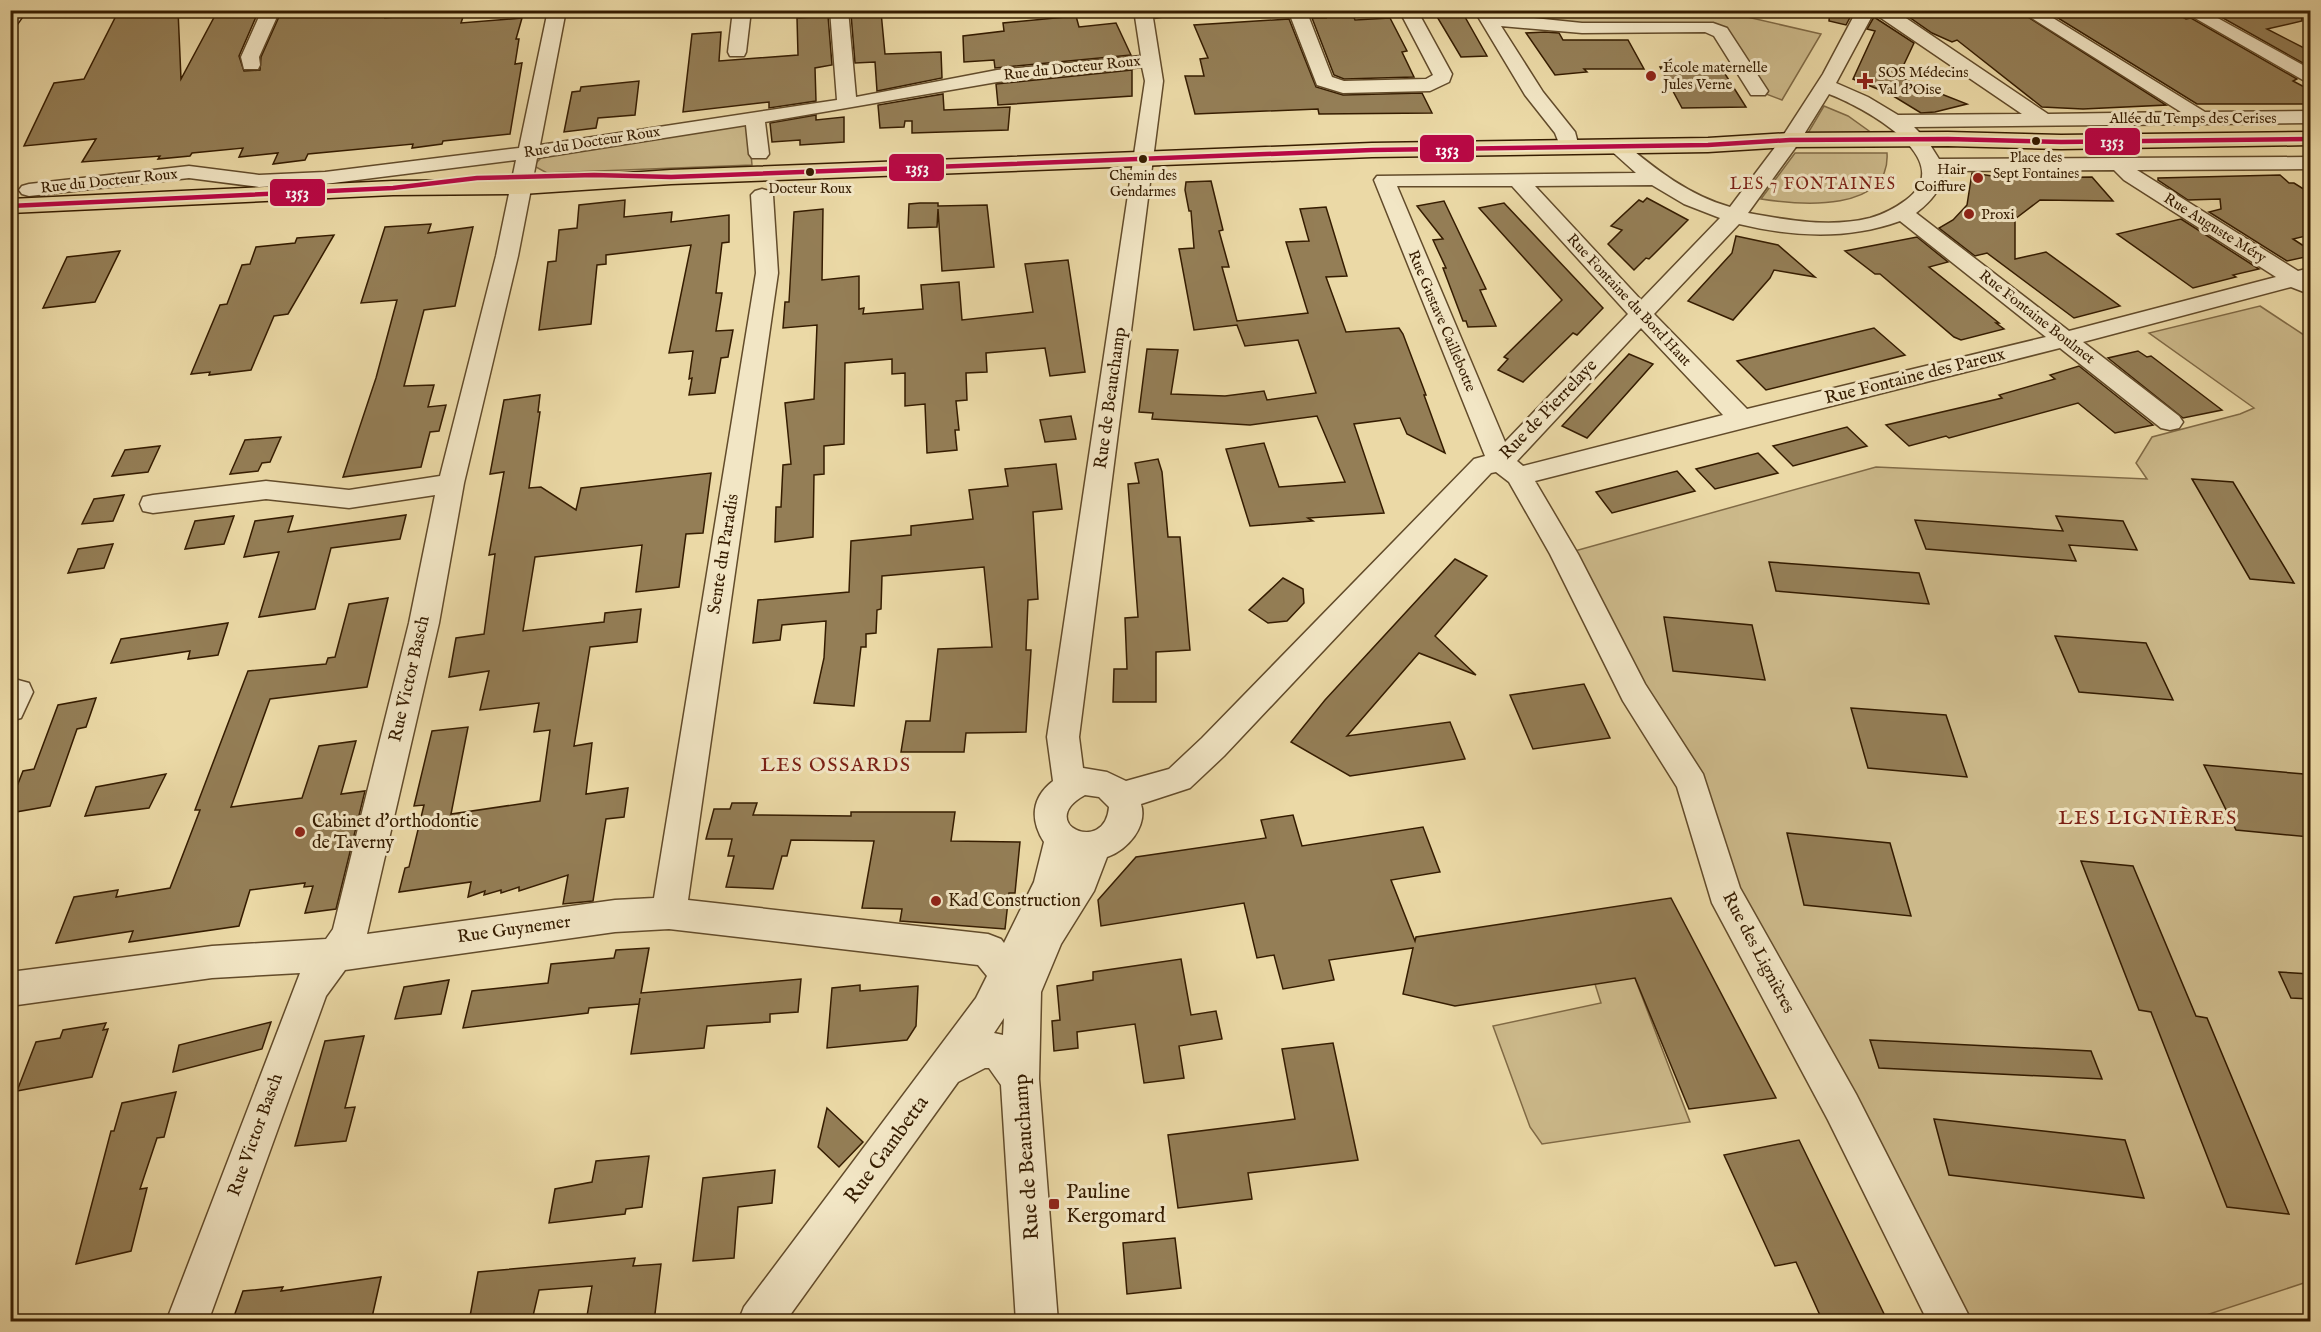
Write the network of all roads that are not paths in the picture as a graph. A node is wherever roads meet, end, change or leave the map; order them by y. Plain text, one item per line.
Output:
1 (271, 10) edge
2 (557, 10) edge
3 (742, 10) edge
4 (839, 10) edge
5 (1171, 10) edge
6 (1298, 10) edge
7 (1408, 10) edge
8 (1866, 10) edge
9 (1878, 10) edge
10 (2027, 10) edge
11 (2189, 10) edge
12 (17, 11) edge
13 (10, 12) edge
14 (1143, 12) edge
15 (1484, 15) edge
16 (10, 20) edge
17 (736, 52) dead end
18 (1152, 60) junction
19 (251, 65) dead end
20 (2310, 76) edge
21 (1825, 86) junction
22 (1758, 91) dead end
23 (848, 104) junction
24 (755, 117) junction
25 (2310, 117) edge
26 (2200, 118) junction
27 (2043, 119) junction
28 (1895, 121) junction
29 (2310, 139) edge
30 (1787, 144) junction
31 (1569, 147) junction
32 (1617, 147) junction
33 (1923, 150) junction
34 (527, 153) junction
35 (759, 154) dead end
36 (2310, 163) edge
37 (2286, 164) junction
38 (2121, 165) junction
39 (1143, 168) junction
40 (1655, 178) junction
41 (1517, 179) junction
42 (2310, 179) edge
43 (523, 182) junction
44 (29, 190) dead end
45 (762, 195) dead end
46 (10, 206) edge
47 (1902, 212) junction
48 (1735, 215) junction
49 (2305, 281) edge
50 (1641, 313) junction
51 (2066, 340) junction
52 (1742, 419) junction
53 (2170, 422) dead end
54 (1510, 469) junction
55 (451, 483) junction
56 (153, 504) dead end
57 (1070, 785) junction
58 (1122, 796) junction
59 (1061, 839) junction
60 (1094, 846) junction
61 (669, 913) junction
62 (335, 955) junction
63 (1016, 983) junction
64 (10, 989) edge
65 (946, 1070) junction
66 (1020, 1079) junction
67 (186, 1322) edge
68 (759, 1322) edge
69 (1037, 1322) edge
70 (1951, 1322) edge

1 - 19 street
2 - 34 street, Rue Victor Basch
3 - 17 street
4 - 23 street
5 - 14 street
6 - 7 street
8 - 21 street, Rue de Pierrelaye
9 - 27 street
10 - 26 street
11 - 20 street
12 - 13 street
12 - 16 main road
14 - 18 street, Rue de Beauchamp
15 - 22 street
15 - 31 street
18 - 23 street, Rue du Docteur Roux
18 - 39 street, Rue de Beauchamp
21 - 28 street
21 - 30 street, Rue de Pierrelaye
23 - 24 street, Rue du Docteur Roux
24 - 34 street, Rue du Docteur Roux
24 - 35 street
25 - 26 street, Allée du Temps des Cerises
26 - 27 street, Allée du Temps des Cerises
27 - 28 street, Allée du Temps des Cerises
28 - 33 street
29 - 33 main road
30 - 32 main road
30 - 33 main road
30 - 48 street, Rue de Pierrelaye
31 - 32 main road
31 - 39 main road
32 - 40 street
33 - 38 street
33 - 47 street
34 - 43 street, Rue Victor Basch
34 - 44 street, Rue du Docteur Roux
36 - 37 street
37 - 38 street
37 - 42 street
38 - 49 street, Rue Auguste Méry
39 - 43 main road
39 - 57 street, Rue de Beauchamp
40 - 41 street
40 - 48 street
41 - 50 street, Rue Fontaine du Bord Haut
41 - 54 street, Rue Gustave Caillebotte
43 - 46 main road
43 - 55 street, Rue Victor Basch
45 - 61 street, Sente du Paradis
47 - 48 street
47 - 51 street, Rue Fontaine Boulmet
48 - 50 street, Rue de Pierrelaye
49 - 51 street, Rue Fontaine des Pareux
50 - 52 street, Rue Fontaine du Bord Haut
50 - 54 street, Rue de Pierrelaye
51 - 52 street, Rue Fontaine des Pareux
51 - 53 street, Rue Fontaine Boulmet
52 - 54 street, Rue Fontaine des Pareux
54 - 58 street, Rue de Pierrelaye
54 - 70 street, Rue des Lignières
55 - 56 street
55 - 62 street, Rue Victor Basch
57 - 58 street
57 - 59 street
58 - 60 street
59 - 60 street
59 - 63 street, Rue de Beauchamp
60 - 63 street, Rue de Beauchamp
61 - 62 street, Rue Guynemer
61 - 63 street, Rue Guynemer
62 - 64 street, Rue Guynemer
62 - 67 street, Rue Victor Basch
63 - 65 street, Rue Gambetta
63 - 66 street, Rue de Beauchamp
65 - 66 street
65 - 68 street, Rue Gambetta
66 - 69 street, Rue de Beauchamp

